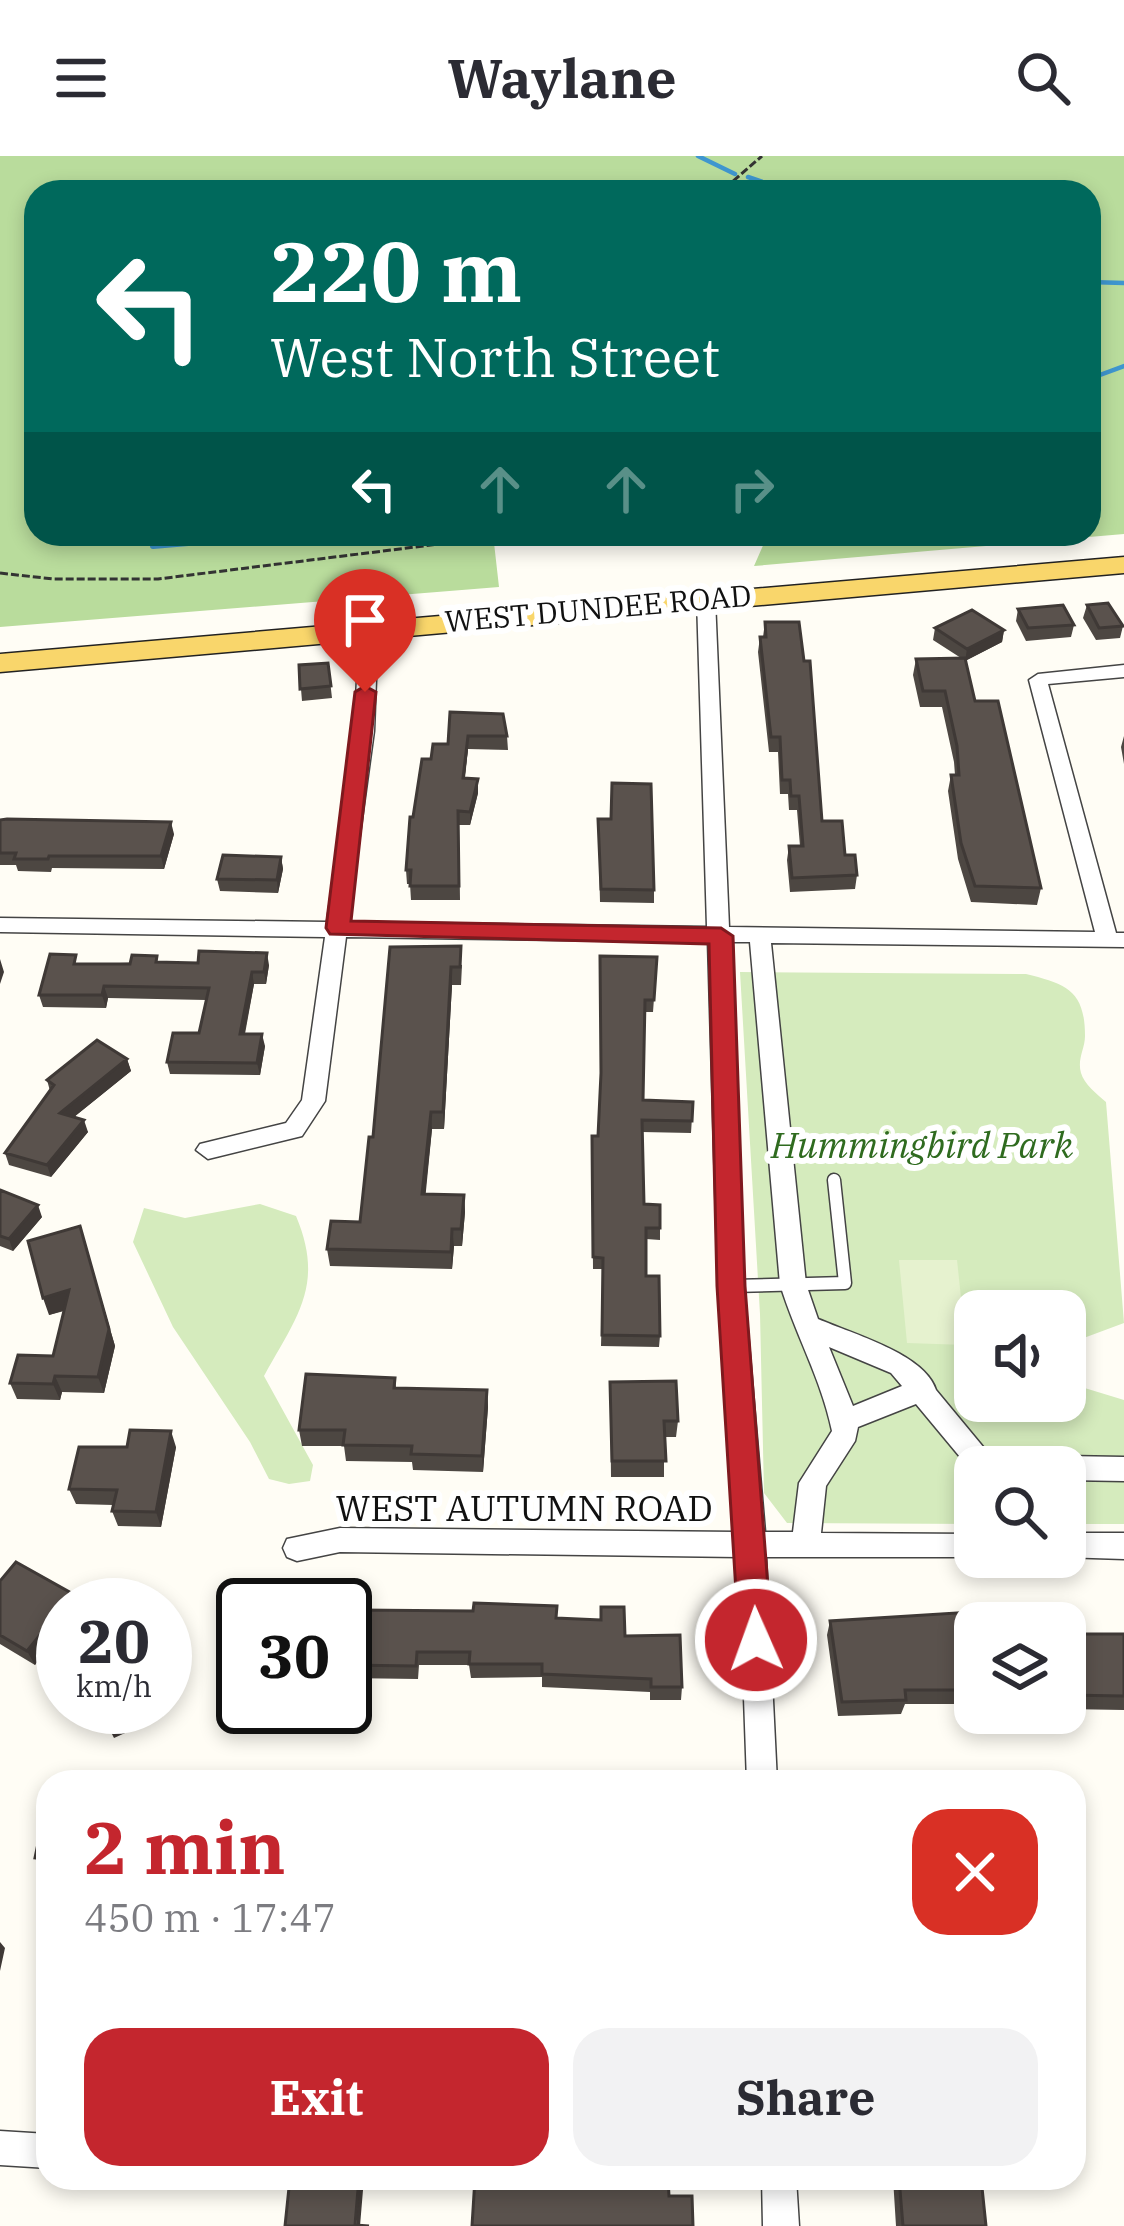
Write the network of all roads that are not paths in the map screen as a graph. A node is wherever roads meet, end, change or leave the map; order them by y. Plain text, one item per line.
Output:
1 (1124, 565) edge
2 (706, 599) junction
3 (369, 629) junction
4 (0, 663) edge
5 (1124, 671) edge
6 (0, 925) edge
7 (338, 928) junction
8 (721, 936) junction
9 (760, 936) junction
10 (1116, 939) edge
11 (208, 1150) dead end
12 (834, 1180) dead end
13 (793, 1284) junction
14 (731, 1286) junction
15 (804, 1325) junction
16 (924, 1389) junction
17 (844, 1421) junction
18 (967, 1446) edge
19 (1086, 1468) edge
20 (1124, 1469) edge
21 (752, 1545) junction
22 (805, 1546) junction
23 (1086, 1546) edge
24 (1124, 1546) edge
25 (954, 1547) edge
26 (297, 1548) dead end
27 (761, 1770) edge
28 (0, 2148) edge
29 (36, 2150) edge
30 (780, 2190) edge
31 (782, 2226) edge

1 - 2 main road, WEST DUNDEE ROAD
2 - 3 main road, WEST DUNDEE ROAD
2 - 8 street
3 - 4 main road, WEST DUNDEE ROAD
3 - 7 street
5 - 10 street
6 - 7 street
7 - 8 street
7 - 11 street
8 - 9 street
8 - 14 street
9 - 10 street
9 - 13 street
12 - 13 lane
13 - 14 lane
13 - 15 street
14 - 21 street
15 - 16 street
15 - 17 street
16 - 17 street
16 - 18 street
17 - 22 street
19 - 20 street
21 - 22 street, WEST AUTUMN ROAD
21 - 26 street, WEST AUTUMN ROAD
21 - 27 street
22 - 25 street, WEST AUTUMN ROAD
23 - 24 street
28 - 29 street
30 - 31 street

